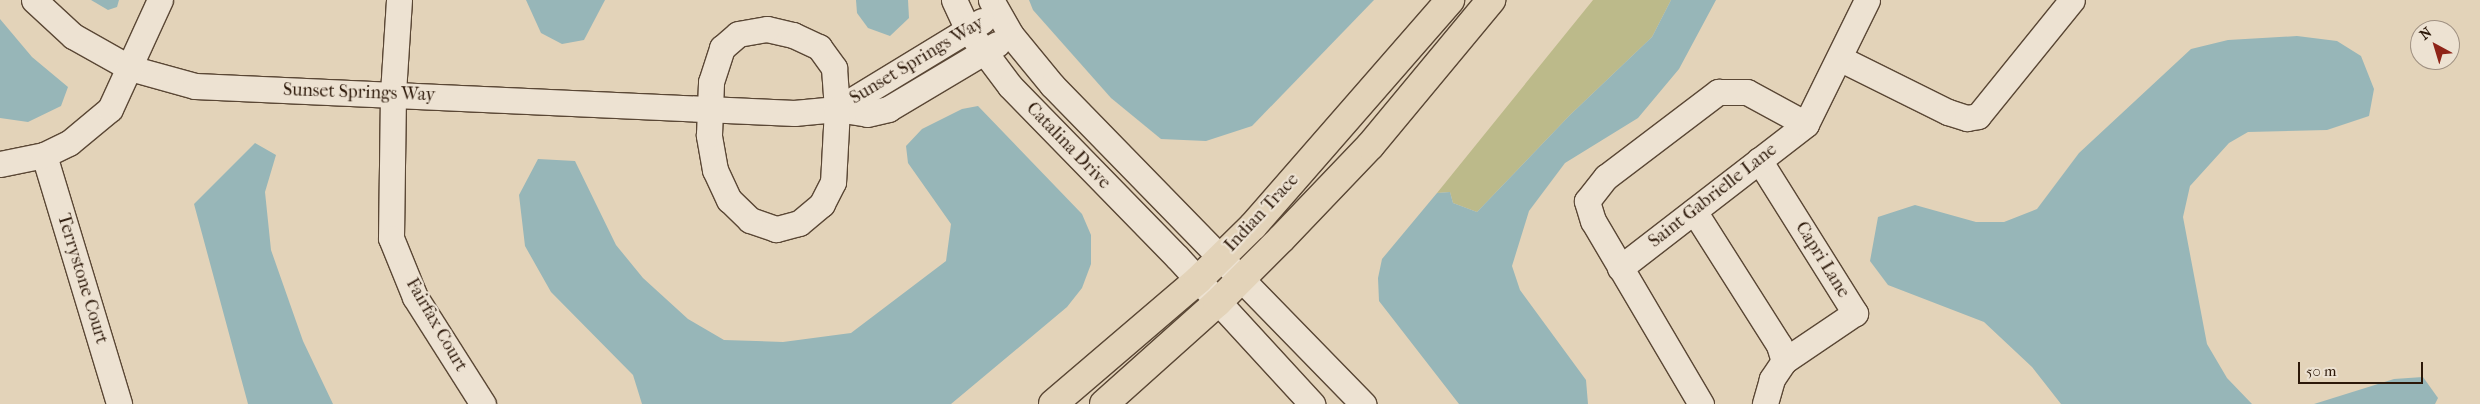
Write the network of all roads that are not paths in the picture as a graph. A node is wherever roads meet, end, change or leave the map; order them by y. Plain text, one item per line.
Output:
1 (34, 0) edge
2 (160, 0) edge
3 (399, 0) edge
4 (954, 0) edge
5 (1450, 0) edge
6 (1491, 0) edge
7 (1867, 0) edge
8 (2072, 0) edge
9 (994, 6) edge
10 (968, 30) junction
11 (1011, 35) junction
12 (984, 53) junction
13 (1839, 58) junction
14 (130, 68) junction
15 (393, 94) junction
16 (709, 109) junction
17 (837, 109) junction
18 (1806, 124) junction
19 (44, 154) junction
20 (1759, 160) junction
21 (0, 164) edge
22 (1694, 211) junction
23 (1222, 256) junction
24 (1620, 268) junction
25 (1243, 278) junction
26 (1198, 280) junction
27 (1217, 303) junction
28 (1784, 361) junction
29 (119, 404) edge
30 (483, 404) edge
31 (1053, 404) edge
32 (1104, 404) edge
33 (1312, 404) edge
34 (1363, 404) edge
35 (1701, 404) edge
36 (1765, 404) edge

1 - 14 street, Sunset Springs Way
2 - 14 street
3 - 15 street, Fairfax Court
4 - 10 street, Catalina Drive
5 - 23 main road, Indian Trace
6 - 25 main road, Indian Trace
7 - 13 street, Saint Gabrielle Lane
8 - 13 street
9 - 10 street, Sunset Springs Way
9 - 11 street, Catalina Drive
10 - 12 street, Catalina Drive
10 - 17 street, Sunset Springs Way
11 - 12 street, Sunset Springs Way
11 - 23 street, Catalina Drive
12 - 17 street, Sunset Springs Way
12 - 26 street, Catalina Drive
13 - 18 street, Saint Gabrielle Lane
14 - 15 street, Sunset Springs Way
14 - 19 street
15 - 16 street, Sunset Springs Way
15 - 30 street, Fairfax Court
16 - 17 street, Sunset Springs Way
16 - 17 street, Sunset Springs Way
16 - 17 street, Sunset Springs Way
18 - 20 street, Saint Gabrielle Lane
18 - 24 street
19 - 21 street
19 - 29 street, Terrystone Court
20 - 22 street, Saint Gabrielle Lane
20 - 28 street, Capri Lane
22 - 24 street, Saint Gabrielle Lane
22 - 28 street
23 - 25 street, Catalina Drive
23 - 26 main road, Indian Trace
24 - 35 street
25 - 27 main road, Indian Trace
25 - 34 street, Catalina Drive
26 - 27 street, Catalina Drive
26 - 31 main road, Indian Trace
27 - 32 main road, Indian Trace
27 - 33 street, Catalina Drive
28 - 36 street, Capri Lane

